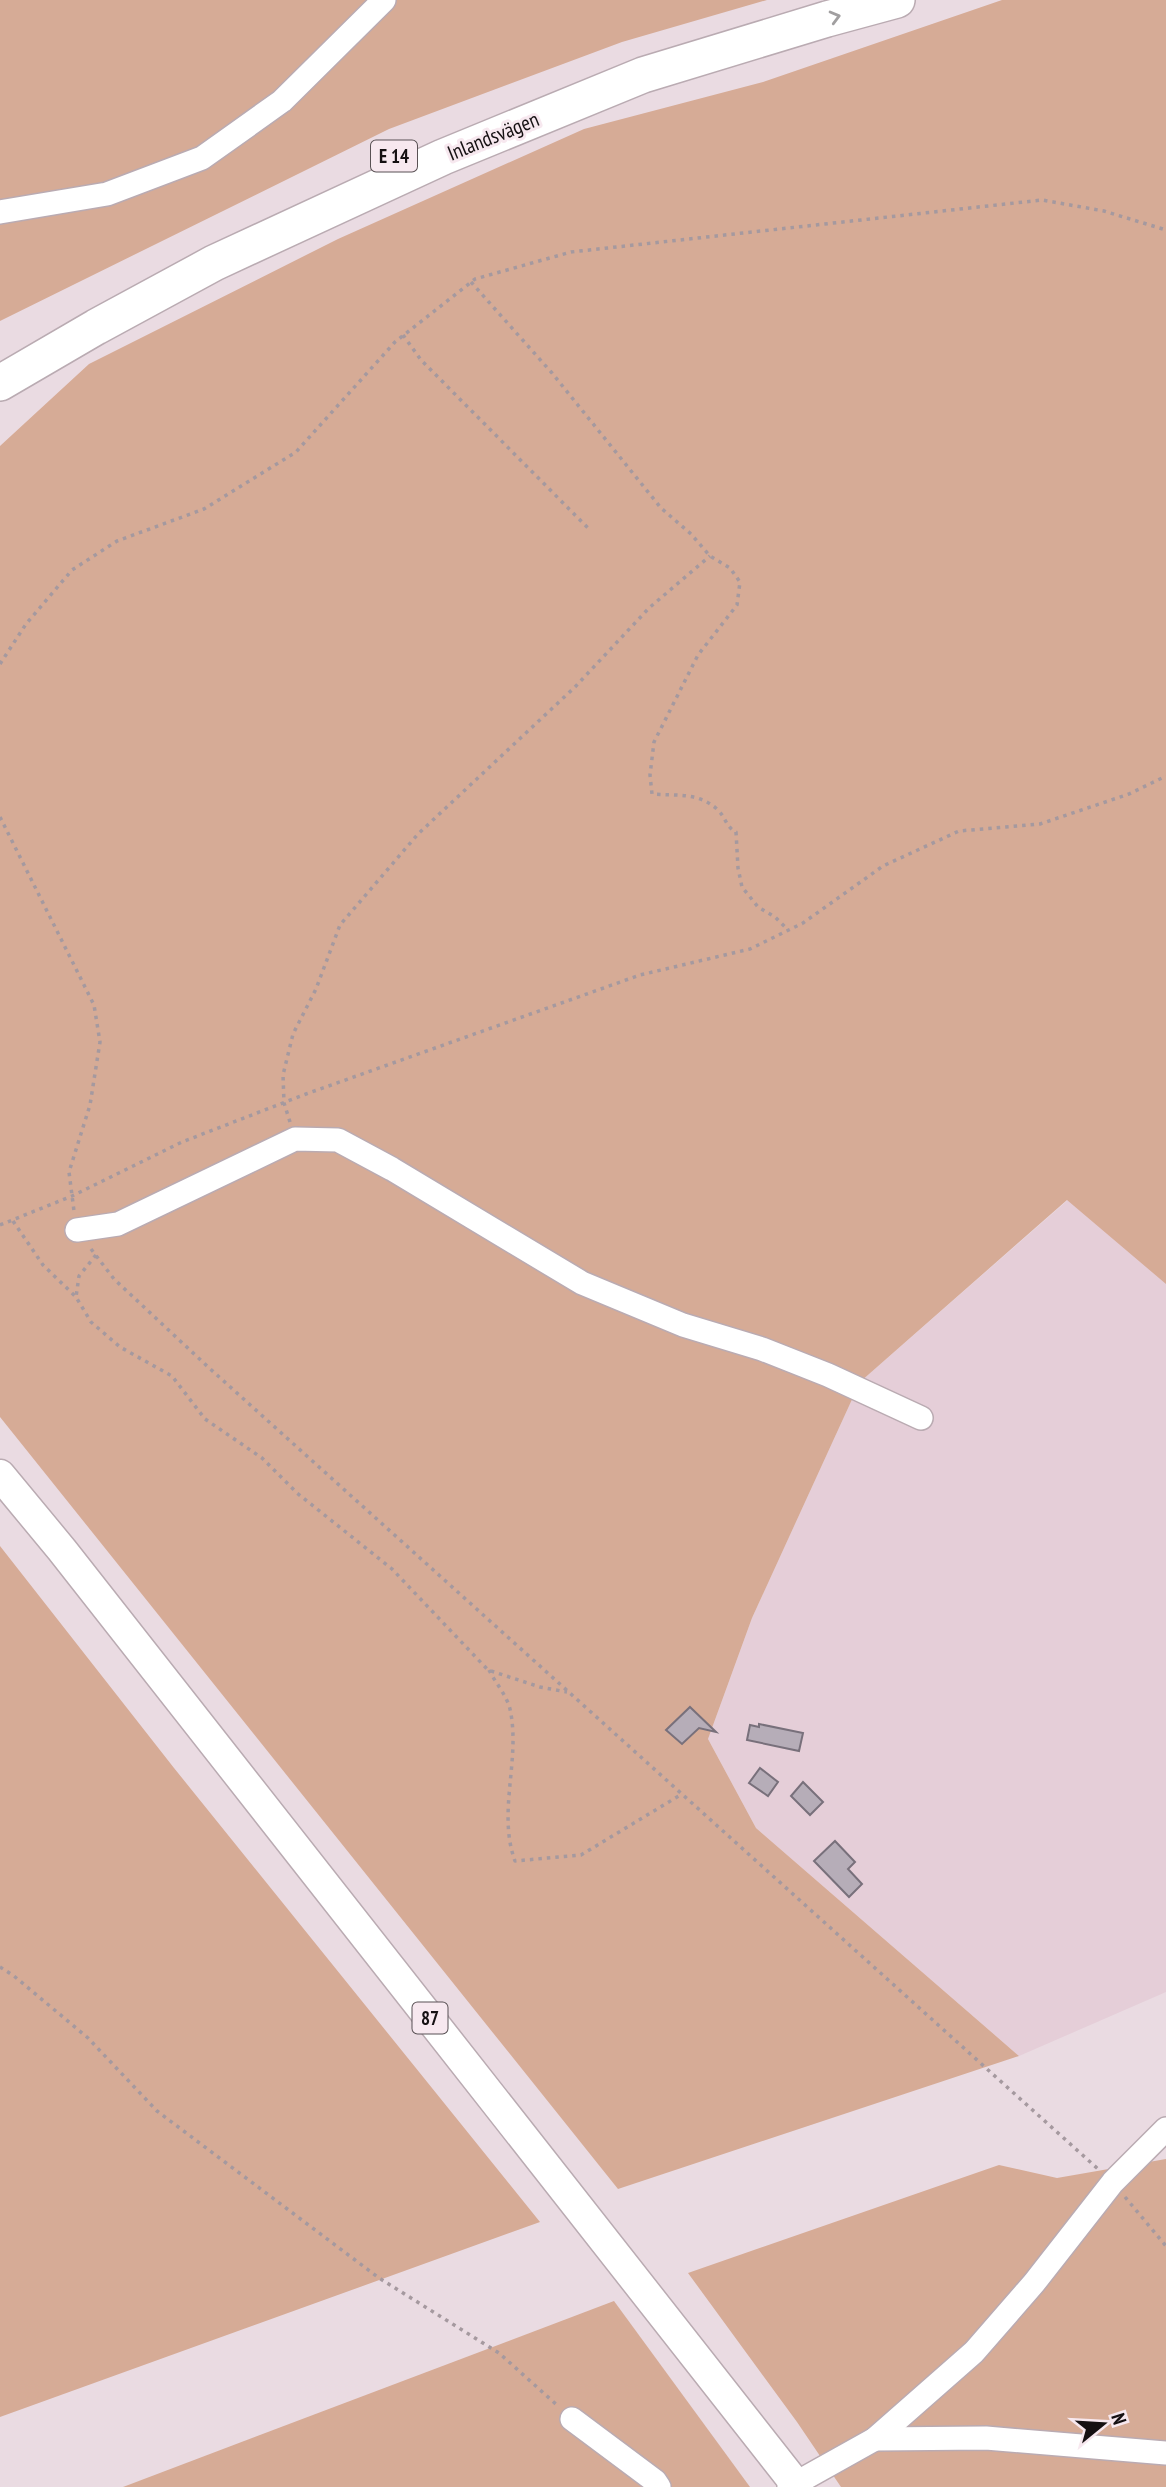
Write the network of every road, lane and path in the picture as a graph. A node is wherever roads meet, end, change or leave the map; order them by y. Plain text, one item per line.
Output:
1 (384, 0) edge
2 (810, 0) edge
3 (897, 0) edge
4 (0, 212) edge
5 (1166, 230) edge
6 (471, 282) junction
7 (128, 291) junction
8 (96, 327) junction
9 (403, 335) junction
10 (0, 355) edge
11 (0, 365) edge
12 (0, 383) edge
13 (0, 398) edge
14 (591, 531) dead end
15 (710, 556) junction
16 (0, 664) edge
17 (1166, 776) edge
18 (0, 817) edge
19 (788, 930) junction
20 (284, 1103) junction
21 (72, 1196) junction
22 (12, 1220) junction
23 (0, 1225) edge
24 (77, 1230) junction
25 (96, 1255) junction
26 (76, 1297) junction
27 (921, 1418) dead end
28 (0, 1475) edge
29 (488, 1670) junction
30 (569, 1693) junction
31 (682, 1794) junction
32 (0, 1967) edge
33 (1166, 2129) edge
34 (1112, 2182) junction
35 (1166, 2246) edge
36 (572, 2419) joint
37 (875, 2439) junction
38 (1166, 2454) edge
39 (794, 2486) edge
40 (659, 2487) edge

1 - 4 street
2 - 7 highway, Inlandsvägen / E 14
8 -> 3 highway, Inlandsvägen / E 14
5 - 6 path
6 - 9 path
6 - 15 path
7 - 10 highway
7 - 11 highway, Inlandsvägen / E 14
8 - 12 highway, Inlandsvägen / E 14
8 - 13 highway
9 - 14 path
9 - 16 path
15 - 19 path
15 - 20 path
17 - 19 path
18 - 21 path
19 - 20 path
20 - 21 path
21 - 22 path
21 - 24 path
22 - 23 path
22 - 26 path
24 - 25 path
24 - 27 street
25 - 26 path
25 - 30 path
26 - 29 path
28 - 39 main road, 87
29 - 30 path
29 - 31 path
30 - 31 path
31 - 34 path
32 - 36 path
33 - 34 street
34 - 35 path
34 - 37 street
36 - 40 street
37 - 38 street
37 - 39 street

